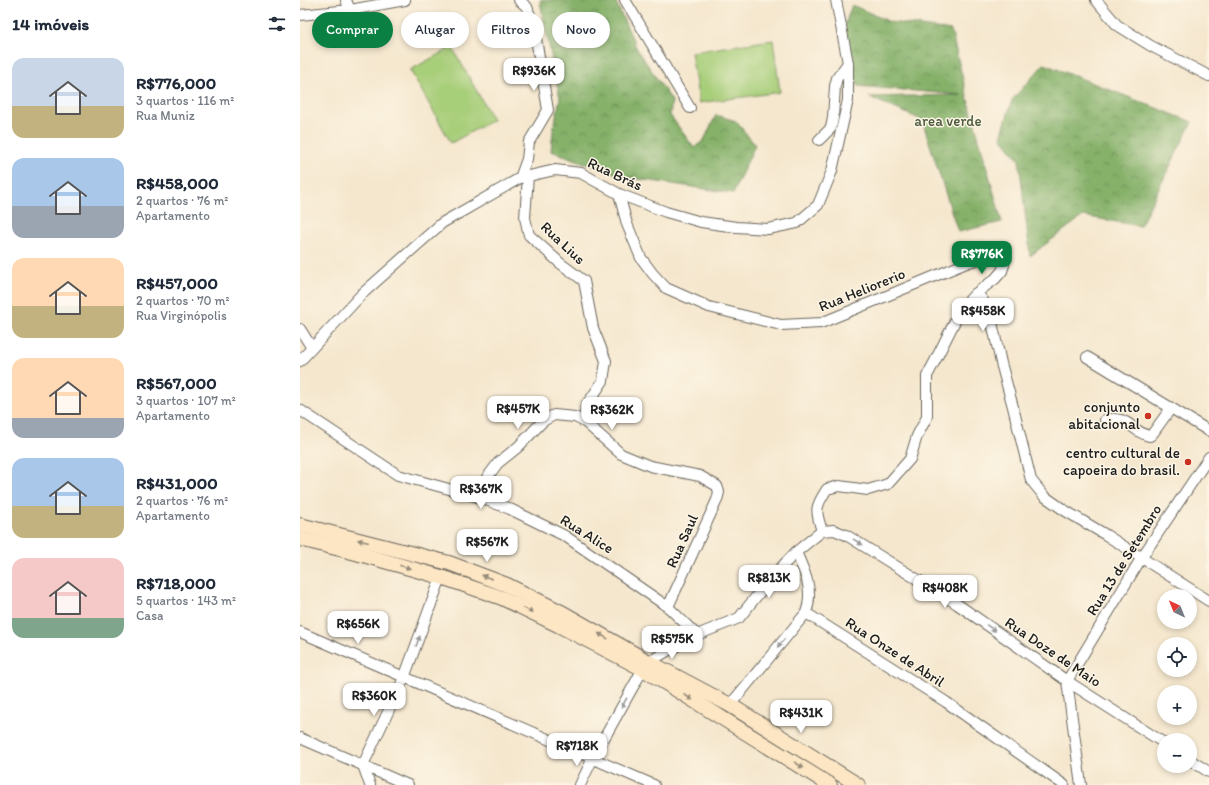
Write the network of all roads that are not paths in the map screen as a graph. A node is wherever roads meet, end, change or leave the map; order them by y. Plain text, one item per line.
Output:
1 (405, 0) edge
2 (519, 0) edge
3 (626, 0) edge
4 (836, 0) edge
5 (1096, 0) edge
6 (348, 5) edge
7 (300, 16) edge
8 (848, 63) junction
9 (1209, 76) edge
10 (690, 108) dead end
11 (819, 140) dead end
12 (524, 177) junction
13 (619, 194) junction
14 (975, 294) junction
15 (300, 329) edge
16 (312, 348) junction
17 (1087, 357) dead end
18 (300, 361) edge
19 (1171, 408) junction
20 (300, 410) edge
21 (1105, 420) dead end
22 (585, 422) junction
23 (1209, 431) edge
24 (1209, 457) edge
25 (478, 497) junction
26 (300, 525) edge
27 (822, 531) junction
28 (300, 539) edge
29 (796, 552) junction
30 (1142, 557) junction
31 (441, 577) junction
32 (1209, 601) edge
33 (668, 607) junction
34 (806, 613) junction
35 (300, 632) edge
36 (697, 635) junction
37 (646, 666) junction
38 (404, 678) junction
39 (1067, 681) junction
40 (730, 705) junction
41 (300, 738) edge
42 (1157, 739) edge
43 (594, 758) junction
44 (1197, 764) edge
45 (363, 765) junction
46 (1208, 769) edge
47 (370, 785) edge
48 (408, 785) edge
49 (580, 785) edge
50 (654, 785) edge
51 (830, 785) edge
52 (858, 785) edge
53 (1064, 785) edge
54 (1082, 785) edge

1 - 6 street
2 - 12 street, Rua Lius
3 - 10 street
4 - 8 street, Rua Brás
5 - 9 street
6 - 7 street
8 - 11 street
8 - 13 street, Rua Brás
12 - 13 street, Rua Brás
12 - 16 street, Rua Brás
12 - 22 street, Rua Lius
13 - 14 street, Rua Heliorerio
14 - 27 street
14 - 30 street
15 - 16 street
16 - 18 street, Rua Brás
17 - 19 street
19 - 21 street
19 - 23 street
20 - 25 street, Rua Alice
22 - 25 street
22 - 33 street, Rua Saul
24 - 30 street, Rua 13 de Setembro
25 - 33 street, Rua Alice
37 -> 26 main road
27 - 29 street
27 -> 39 street, Rua Doze de Maio
28 -> 31 main road
29 - 34 street
29 - 36 street
30 - 32 street
30 - 39 street, Rua 13 de Setembro
31 -> 37 main road
38 -> 31 street
33 - 36 street, Rua Alice
34 -> 40 street
34 - 53 street, Rua Onze de Abril
35 - 38 street
36 - 37 street
37 - 40 main road
37 -> 43 street
37 -> 51 main road
38 - 43 street
38 - 45 street
39 - 42 street, Rua Doze de Maio
39 - 54 street
40 - 52 main road
41 - 45 street
43 - 49 street
43 - 50 street
44 - 46 street
45 - 47 street
45 - 48 street

